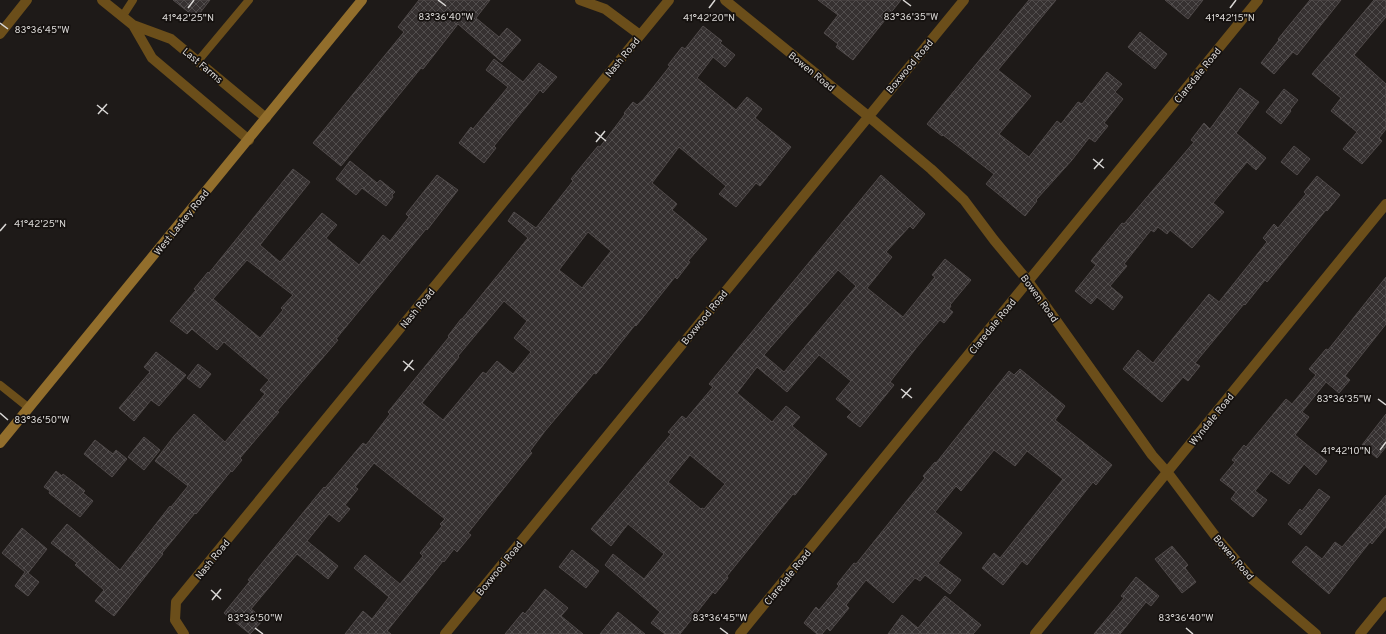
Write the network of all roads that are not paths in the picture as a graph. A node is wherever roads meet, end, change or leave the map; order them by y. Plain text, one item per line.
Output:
1 (27, 0) edge
2 (102, 0) edge
3 (133, 0) edge
4 (249, 0) edge
5 (362, 0) edge
6 (580, 0) edge
7 (668, 0) edge
8 (725, 0) edge
9 (964, 0) edge
10 (1258, 0) edge
11 (122, 17) junction
12 (133, 25) junction
13 (0, 34) edge
14 (640, 35) junction
15 (198, 61) junction
16 (868, 116) junction
17 (266, 118) junction
18 (249, 140) junction
19 (1386, 204) edge
20 (1028, 281) junction
21 (0, 385) edge
22 (28, 408) junction
23 (0, 443) edge
24 (1168, 473) junction
25 (1386, 602) edge
26 (184, 634) edge
27 (445, 634) edge
28 (740, 634) edge
29 (1035, 634) edge
30 (1316, 634) edge
31 (1360, 634) edge

1 - 13 street
2 - 11 street, Last Farms
3 - 11 lane
4 - 15 lane
5 - 17 main road, West Laskey Road
6 - 14 street
7 - 14 street, Nash Road
8 - 16 street, Bowen Road
9 - 16 street, Boxwood Road
10 - 20 street, Claredale Road
11 - 12 street, Last Farms
12 - 15 street, Last Farms
12 - 18 street, Last Farms
14 - 26 street, Nash Road
15 - 17 street, Last Farms
16 - 20 street, Bowen Road
16 - 27 street, Boxwood Road
17 - 18 main road, West Laskey Road
18 - 22 main road, West Laskey Road
19 - 24 street, Wyndale Road
20 - 24 street, Bowen Road
20 - 28 street, Claredale Road
21 - 22 lane
22 - 23 main road, West Laskey Road
24 - 29 street, Wyndale Road
24 - 30 street, Bowen Road
25 - 31 street

